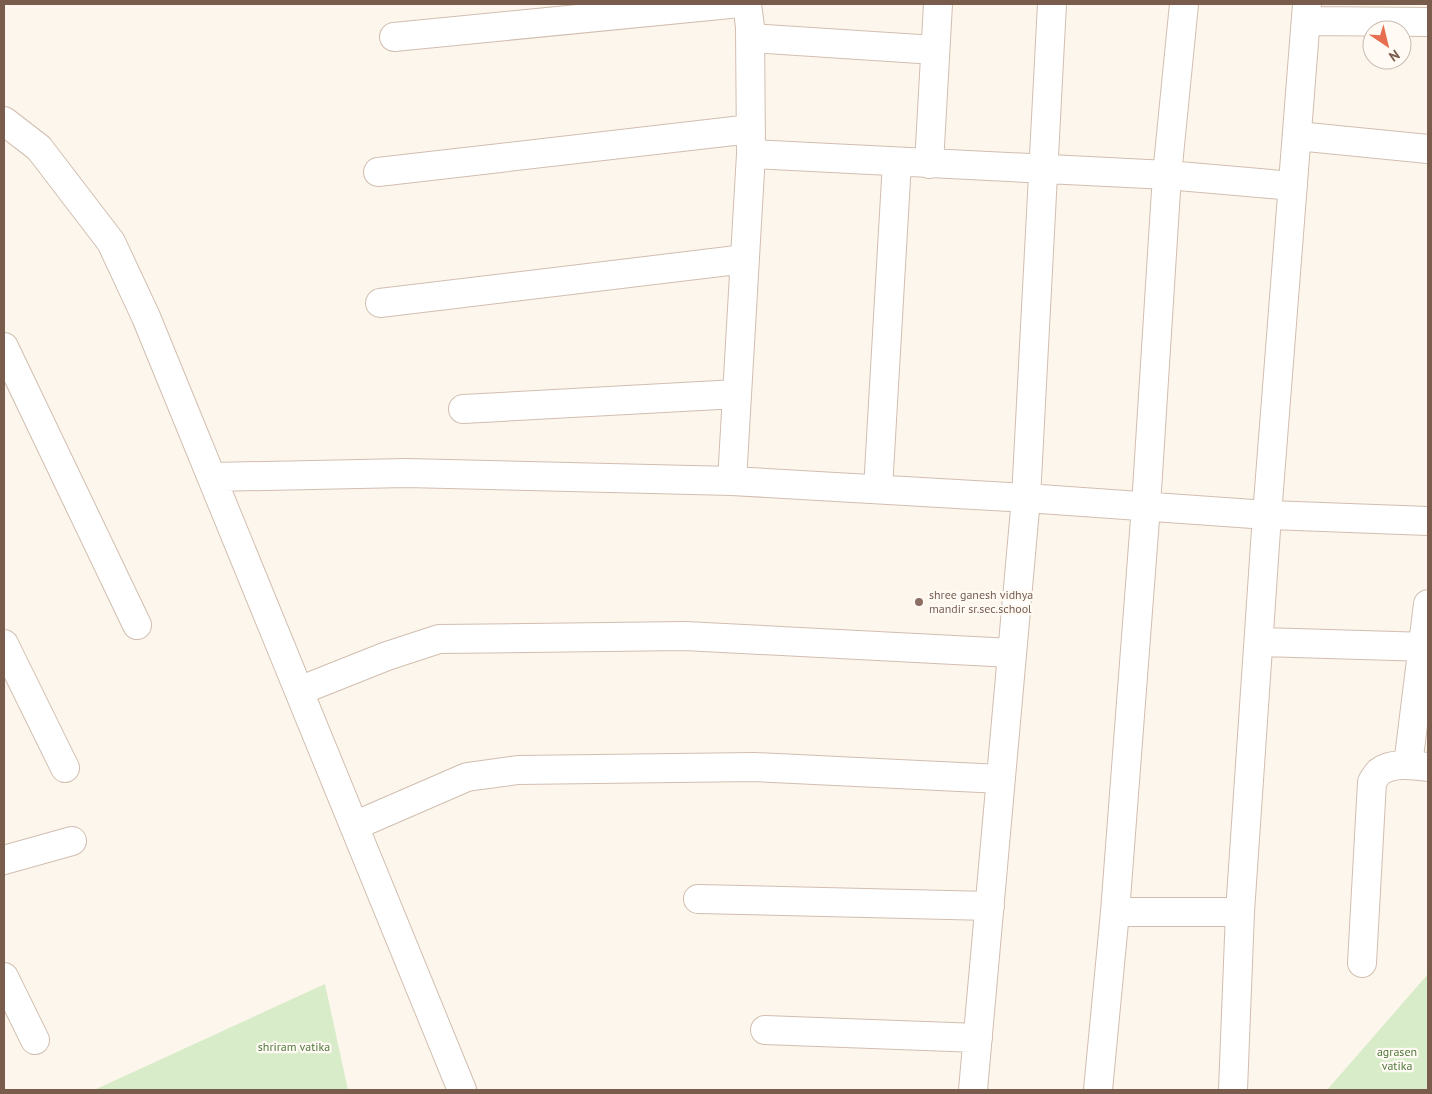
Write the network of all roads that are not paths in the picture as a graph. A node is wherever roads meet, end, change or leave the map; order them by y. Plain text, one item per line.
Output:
1 (730, 4) edge
2 (747, 4) edge
3 (938, 4) edge
4 (1052, 4) edge
5 (1184, 4) edge
6 (1306, 12) edge
7 (1428, 22) edge
8 (394, 36) dead end
9 (750, 38) junction
10 (935, 50) junction
11 (4, 121) edge
12 (1297, 136) junction
13 (751, 141) junction
14 (1428, 149) edge
15 (897, 162) junction
16 (929, 164) junction
17 (1043, 170) junction
18 (378, 172) dead end
19 (1167, 176) junction
20 (1293, 186) junction
21 (745, 259) junction
22 (380, 303) dead end
23 (4, 347) edge
24 (737, 394) junction
25 (463, 408) dead end
26 (212, 477) junction
27 (732, 481) junction
28 (878, 489) junction
29 (1026, 498) junction
30 (1146, 506) junction
31 (1267, 515) junction
32 (1428, 521) edge
33 (1428, 604) edge
34 (137, 624) dead end
35 (1259, 642) junction
36 (4, 644) edge
37 (1426, 647) edge
38 (1012, 653) junction
39 (299, 691) junction
40 (1418, 766) edge
41 (65, 768) dead end
42 (1001, 778) junction
43 (354, 826) junction
44 (72, 841) dead end
45 (4, 860) edge
46 (698, 899) dead end
47 (990, 906) junction
48 (1115, 912) junction
49 (1240, 912) junction
50 (1362, 963) dead end
51 (4, 977) edge
52 (765, 1030) dead end
53 (978, 1038) junction
54 (35, 1040) dead end
55 (462, 1090) edge
56 (973, 1090) edge
57 (1098, 1090) edge
58 (1233, 1090) edge

1 - 8 street
2 - 9 street
3 - 10 street
4 - 17 street
5 - 19 street
6 - 7 street
6 - 12 street
9 - 10 street
9 - 13 street
10 - 16 street
11 - 26 street
12 - 14 street
12 - 20 street
13 - 15 street
13 - 18 street
13 - 21 street
15 - 16 street
15 - 28 street
16 - 17 street
17 - 19 street
17 - 29 street
19 - 20 street
19 - 30 street
20 - 31 street
21 - 22 street
21 - 24 street
23 - 34 street
24 - 25 street
24 - 27 street
26 - 27 street
26 - 39 street
27 - 28 street
28 - 29 street
29 - 30 street
29 - 38 street
30 - 31 street
30 - 48 street
31 - 32 street
31 - 35 street
33 - 37 street
35 - 37 street
35 - 49 street
36 - 41 street
37 - 40 street
38 - 39 street
38 - 42 street
39 - 43 street
40 - 50 street
42 - 43 street
42 - 47 street
43 - 55 street
44 - 45 street
46 - 47 street
47 - 53 street
48 - 49 street
48 - 57 street
49 - 58 street
51 - 54 street
52 - 53 street
53 - 56 street

